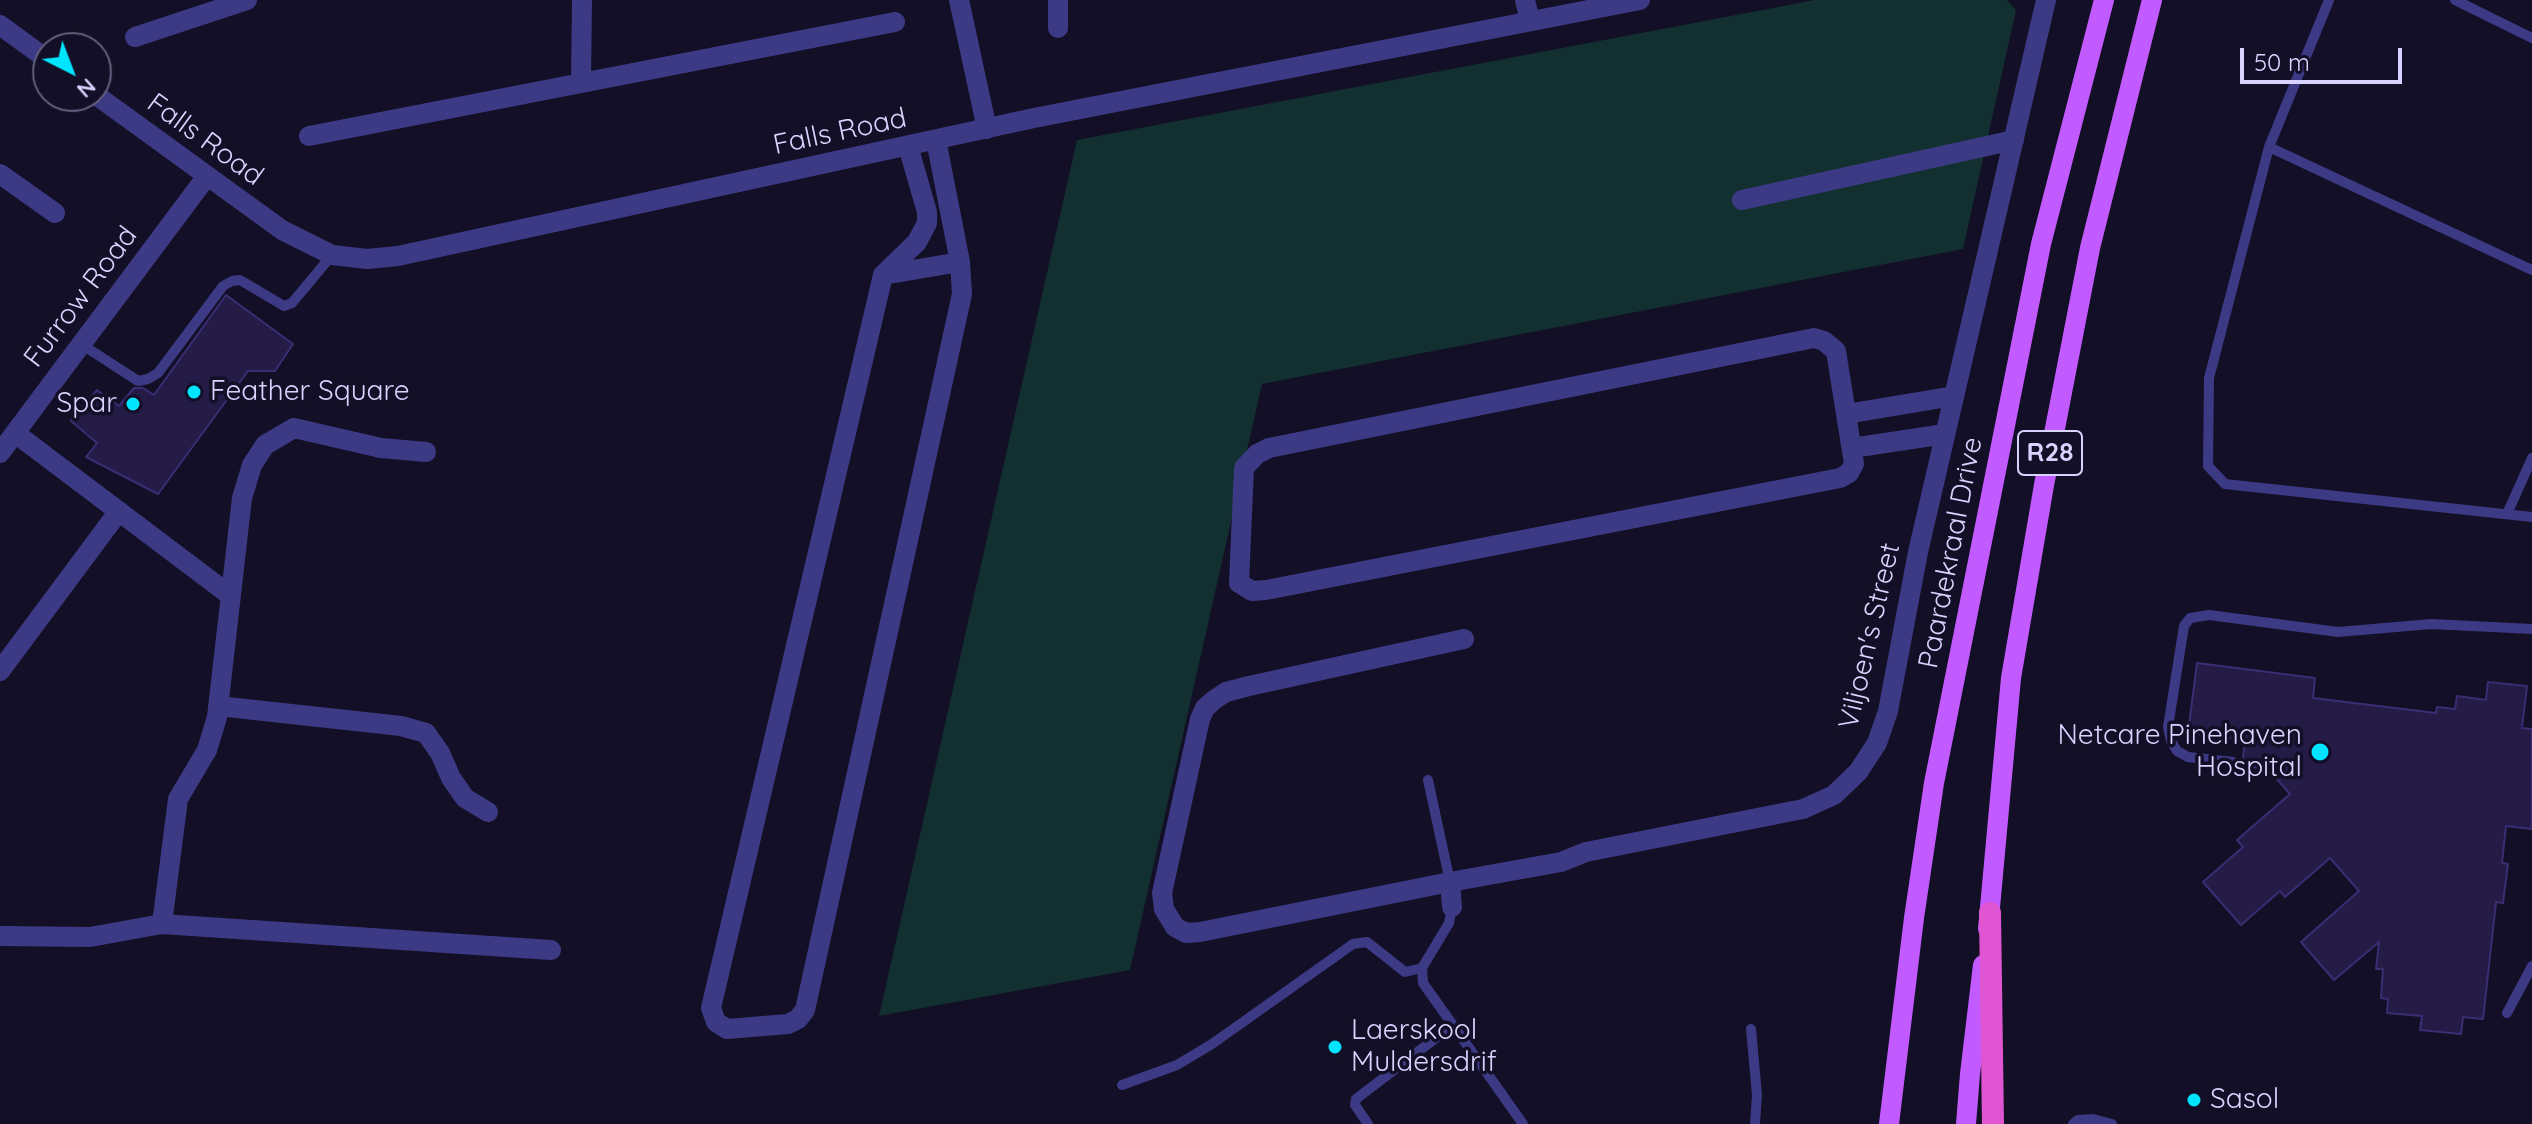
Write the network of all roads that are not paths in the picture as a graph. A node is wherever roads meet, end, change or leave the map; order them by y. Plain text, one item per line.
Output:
1 (247, 0) edge
2 (582, 0) edge
3 (959, 0) edge
4 (1058, 0) edge
5 (1525, 0) edge
6 (1640, 0) edge
7 (2046, 0) edge
8 (2104, 0) edge
9 (2152, 0) edge
10 (2329, 0) edge
11 (2455, 0) edge
12 (1558, 8) edge
13 (1530, 21) junction
14 (895, 22) dead end
15 (0, 25) edge
16 (1058, 28) dead end
17 (135, 37) dead end
18 (2532, 38) edge
19 (32, 48) edge
20 (581, 82) junction
21 (112, 107) edge
22 (987, 129) junction
23 (309, 136) dead end
24 (936, 140) junction
25 (2014, 140) junction
26 (908, 146) junction
27 (2269, 147) junction
28 (0, 174) edge
29 (207, 176) junction
30 (945, 188) junction
31 (920, 191) junction
32 (1742, 200) dead end
33 (55, 213) dead end
34 (332, 255) junction
35 (960, 262) junction
36 (2532, 270) edge
37 (883, 275) junction
38 (81, 344) junction
39 (1954, 396) junction
40 (1846, 414) junction
41 (15, 433) junction
42 (1945, 434) junction
43 (1852, 448) junction
44 (426, 452) dead end
45 (0, 453) edge
46 (2532, 458) edge
47 (119, 511) junction
48 (2507, 514) junction
49 (2532, 517) edge
50 (231, 596) junction
51 (2532, 629) edge
52 (1464, 639) dead end
53 (0, 671) edge
54 (218, 706) junction
55 (2233, 762) dead end
56 (1428, 780) dead end
57 (488, 812) dead end
58 (1450, 882) junction
59 (1452, 907) joint
60 (1990, 913) junction
61 (162, 924) junction
62 (0, 936) edge
63 (551, 950) dead end
64 (2532, 966) edge
65 (1422, 968) junction
66 (2507, 1013) dead end
67 (1453, 1025) junction
68 (1751, 1029) dead end
69 (1122, 1085) dead end
70 (1368, 1124) edge
71 (1523, 1124) edge
72 (1755, 1124) edge
73 (1889, 1124) edge
74 (1966, 1124) edge
75 (1993, 1124) edge
76 (2073, 1124) edge
77 (2112, 1124) edge

1 - 17 street
2 - 20 street
3 - 22 street
4 - 16 street
5 - 13 street
6 - 12 street, Falls Road
7 - 25 street, Viljoen's Street
8 - 73 main road, Paardekraal Drive / R28
9 - 60 main road, R28
10 - 27 lane
11 - 18 lane
12 - 13 street, Falls Road
13 - 22 street, Falls Road
14 - 20 street
15 - 19 street
20 - 23 street
21 - 29 street, Falls Road
22 - 24 street, Falls Road
24 - 26 street, Falls Road
24 - 30 street
25 - 32 street
25 - 39 street, Viljoen's Street
26 - 31 street
26 - 34 street, Falls Road
27 - 36 lane
27 - 48 lane
28 - 33 street
29 - 34 street, Falls Road
29 - 38 street, Furrow Road
30 - 31 street
30 - 35 street
31 - 37 street
34 - 38 lane
35 - 37 street
35 - 37 street
38 - 41 street, Furrow Road
39 - 40 street
39 - 42 street, Viljoen's Street
40 - 43 street
40 - 43 street
41 - 45 street, Furrow Road
41 - 47 street
42 - 43 street
42 - 58 street, Viljoen's Street
44 - 50 street
46 - 48 lane
47 - 50 street
47 - 53 street
48 - 49 lane
50 - 54 street
51 - 55 lane
52 - 58 street, Viljoen's Street
54 - 57 street
54 - 61 street
56 - 58 lane
58 - 59 street
59 - 65 lane
60 - 74 main road, R28
60 - 75 highway
61 - 62 street
61 - 63 street
64 - 66 lane
65 - 67 lane
65 - 69 lane
67 - 70 lane
67 - 71 lane
68 - 72 lane
76 - 77 lane

